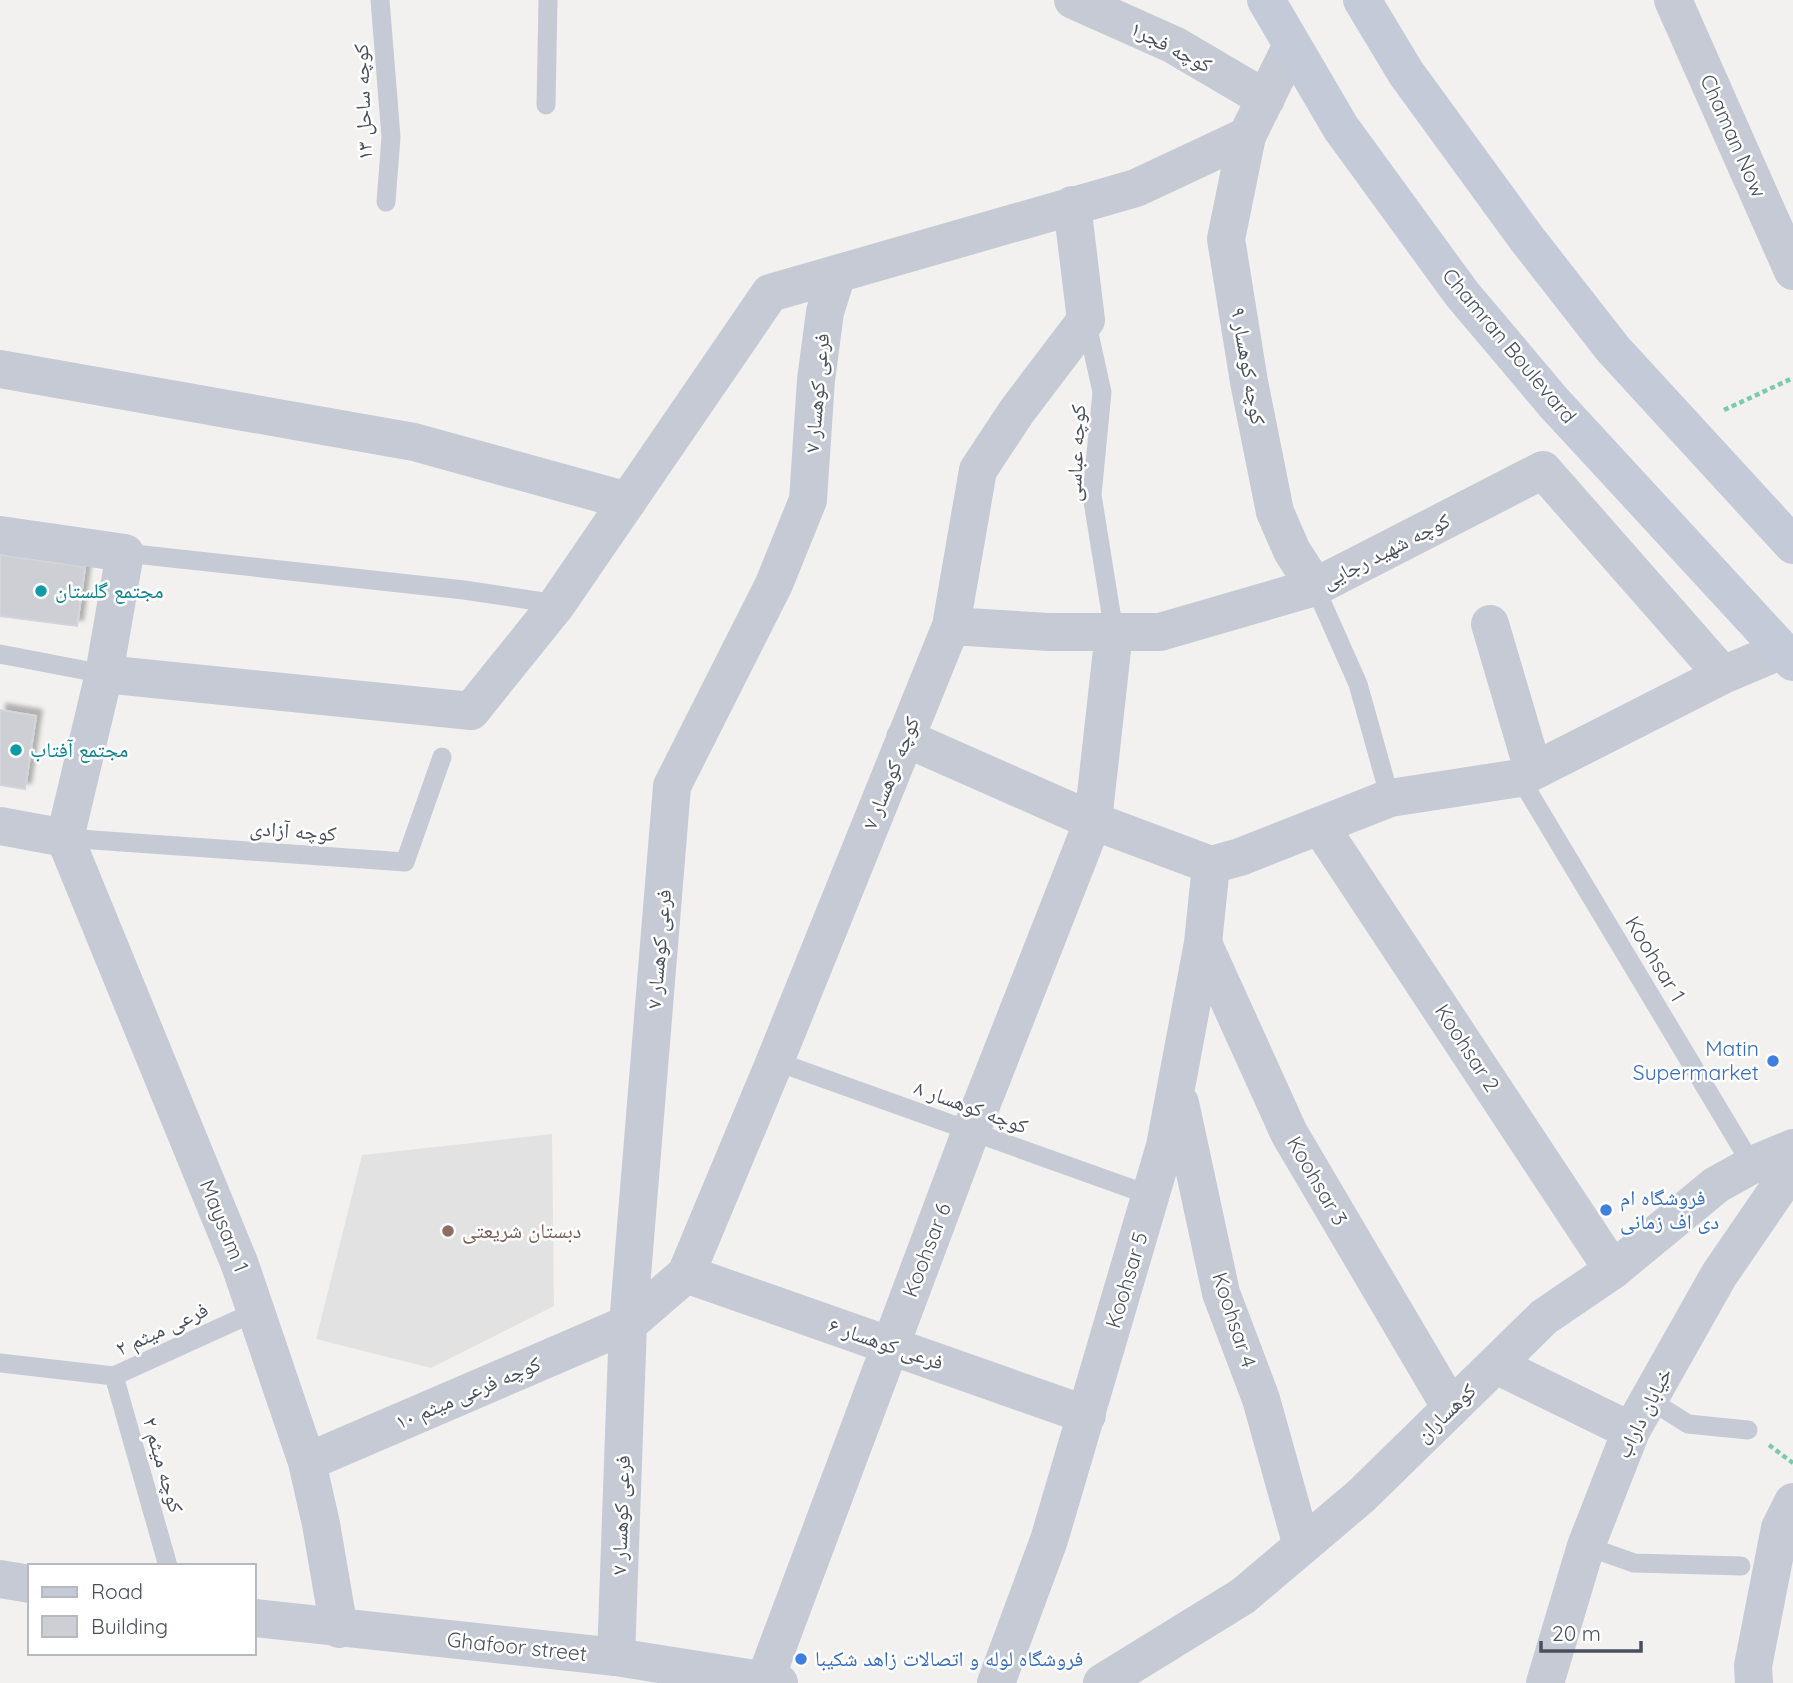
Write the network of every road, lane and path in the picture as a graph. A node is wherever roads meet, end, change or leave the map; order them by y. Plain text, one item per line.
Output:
1 (380, 0) edge
2 (548, 0) edge
3 (1073, 0) edge
4 (1266, 0) edge
5 (1362, 0) edge
6 (1673, 0) edge
7 (1292, 45) junction
8 (1266, 99) junction
9 (547, 105) dead end
10 (1247, 136) junction
11 (386, 202) dead end
12 (1072, 205) junction
13 (1793, 271) edge
14 (837, 274) junction
15 (1086, 320) junction
16 (0, 369) edge
17 (1793, 378) edge
18 (1724, 410) dead end
19 (628, 501) junction
20 (0, 535) edge
21 (1793, 545) edge
22 (125, 553) junction
23 (1315, 587) junction
24 (557, 604) junction
25 (1490, 624) dead end
26 (951, 626) junction
27 (1114, 632) junction
28 (0, 654) edge
29 (1788, 656) edge
30 (104, 674) junction
31 (1723, 675) junction
32 (905, 738) junction
33 (442, 757) dead end
34 (1526, 774) junction
35 (1390, 799) junction
36 (1093, 821) junction
37 (0, 826) edge
38 (1320, 826) junction
39 (65, 838) junction
40 (1211, 865) junction
41 (1203, 943) junction
42 (775, 1061) junction
43 (1177, 1091) junction
44 (971, 1131) junction
45 (1793, 1148) edge
46 (1752, 1164) junction
47 (1793, 1167) edge
48 (1152, 1196) junction
49 (1613, 1270) junction
50 (686, 1274) junction
51 (257, 1311) junction
52 (628, 1324) junction
53 (891, 1346) junction
54 (0, 1363) edge
55 (1496, 1365) junction
56 (114, 1376) junction
57 (1451, 1408) junction
58 (1087, 1415) junction
59 (1640, 1415) junction
60 (1748, 1430) dead end
61 (307, 1462) junction
62 (1793, 1502) edge
63 (1302, 1546) junction
64 (1586, 1546) junction
65 (167, 1564) edge
66 (1741, 1566) dead end
67 (0, 1580) edge
68 (28, 1584) edge
69 (256, 1618) edge
70 (339, 1629) junction
71 (617, 1670) edge
72 (772, 1681) edge
73 (996, 1683) edge
74 (1102, 1683) edge
75 (1545, 1683) edge
76 (1754, 1683) edge

1 - 11 lane, کوچه ساحل ۱۳
2 - 9 lane
3 - 8 street, کوچه فجر۱
4 - 7 main road, Chamran Boulevard
5 - 21 main road
6 - 13 street, Chaman Now
7 - 8 street, کوچه کوهسار ۹
7 - 29 main road, Chamran Boulevard
8 - 10 street, کوچه کوهسار ۹
10 - 12 street
10 - 23 street, کوچه کوهسار ۹
12 - 14 street
12 - 15 street
14 - 19 street
14 - 52 street, فرعی کوهسار ۷
15 - 26 street, کوچه کوهسار ۷
15 - 27 lane, کوچه عباسی
16 - 19 street
17 - 18 path
19 - 24 street
20 - 22 street
22 - 24 lane
22 - 30 street
23 - 27 street, کوچه شهید رجایی
23 - 31 street, کوچه شهید رجایی
23 - 35 lane
24 - 30 street
25 - 34 street
26 - 27 street, کوچه شهید رجایی
26 - 32 street, کوچه کوهسار ۷
27 - 36 street, Koohsar 6
28 - 30 lane
29 - 31 street
30 - 39 street
31 - 34 street
32 - 36 street
32 - 42 street, کوچه کوهسار ۷
33 - 39 lane, کوچه آزادی
34 - 35 street
34 - 46 lane, Koohsar 1
35 - 38 street
36 - 40 street
36 - 44 street, Koohsar 6
37 - 39 street
38 - 40 street
38 - 49 street, Koohsar 2
39 - 51 street, Maysam 1
40 - 41 street, Koohsar 5
41 - 43 street, Koohsar 5
41 - 57 street, Koohsar 3
42 - 44 lane, کوچه کوهسار ۸
42 - 50 street, کوچه کوهسار ۷
43 - 48 street, Koohsar 5
43 - 63 street, Koohsar 4
44 - 48 lane, کوچه کوهسار ۸
44 - 53 street, Koohsar 6
45 - 46 street, کوهساران
46 - 49 street, کوهساران
47 - 59 street, خیابان داراب
48 - 58 street, Koohsar 5
49 - 55 street, کوهساران
50 - 52 street, کوچه کوهسار ۷
50 - 53 street, فرعی کوهسار ۶
51 - 56 lane, فرعی میثم ۲
51 - 61 street, Maysam 1
52 - 61 street, کوچه فرعی میثم ۱۰
52 - 71 street, فرعی کوهسار ۷
53 - 58 street, فرعی کوهسار ۶
53 - 72 street, Koohsar 6
54 - 56 lane, فرعی میثم ۲
55 - 57 street, کوهساران
55 - 59 street
56 - 65 lane, کوچه میثم ۲
57 - 63 street, کوهساران
58 - 73 street, Koohsar 5
59 - 60 lane
59 - 64 street, خیابان داراب
61 - 70 street, Maysam 1
62 - 76 street
63 - 74 street, کوهساران
64 - 66 lane
64 - 75 street, خیابان داراب
67 - 68 street
69 - 70 street, Ghafoor street
70 - 71 street, Ghafoor street
71 - 72 street, Ghafoor street

